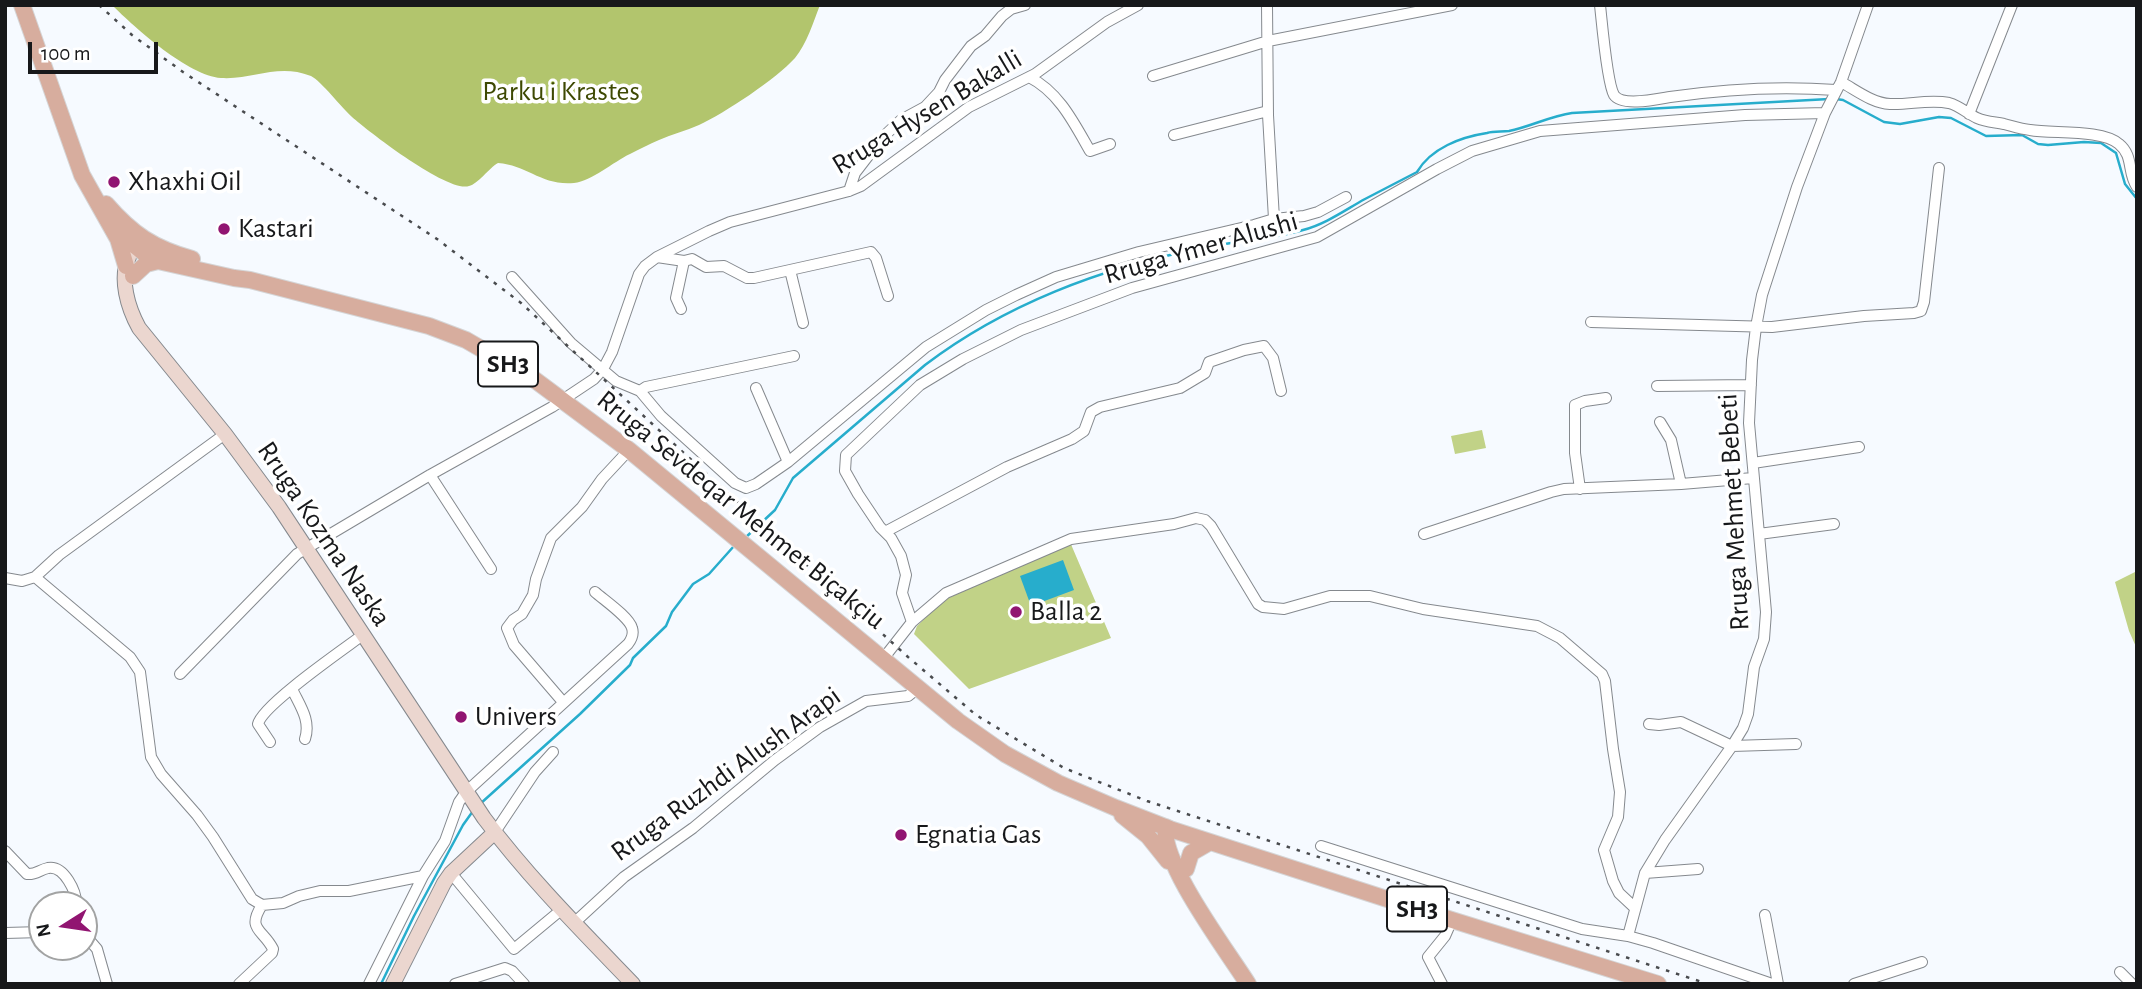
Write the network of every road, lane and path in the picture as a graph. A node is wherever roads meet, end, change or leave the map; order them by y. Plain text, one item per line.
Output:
1 (22, 5) edge
2 (1025, 5) edge
3 (1138, 5) edge
4 (1267, 5) edge
5 (1452, 5) edge
6 (1600, 5) edge
7 (1868, 5) edge
8 (2012, 5) edge
9 (1268, 41) junction
10 (1153, 76) dead end
11 (1029, 77) junction
12 (1833, 97) junction
13 (1268, 111) junction
14 (1969, 114) junction
15 (1174, 135) dead end
16 (1110, 144) dead end
17 (74, 151) junction
18 (1939, 168) dead end
19 (2137, 187) edge
20 (849, 191) junction
21 (1346, 197) dead end
22 (104, 215) junction
23 (1274, 219) junction
24 (143, 246) junction
25 (657, 257) junction
26 (684, 261) junction
27 (167, 263) junction
28 (790, 270) junction
29 (129, 271) junction
30 (512, 277) dead end
31 (250, 280) junction
32 (888, 296) dead end
33 (681, 309) dead end
34 (803, 323) dead end
35 (1591, 323) dead end
36 (1756, 327) junction
37 (794, 356) dead end
38 (603, 369) junction
39 (1751, 385) junction
40 (1657, 386) dead end
41 (756, 388) dead end
42 (640, 391) junction
43 (1281, 391) dead end
44 (1606, 398) dead end
45 (564, 401) junction
46 (1660, 422) dead end
47 (225, 434) junction
48 (1859, 447) dead end
49 (629, 450) junction
50 (788, 462) junction
51 (1753, 463) junction
52 (430, 475) junction
53 (1753, 478) junction
54 (1681, 484) junction
55 (1580, 489) junction
56 (1834, 524) dead end
57 (885, 531) junction
58 (1424, 534) dead end
59 (1759, 534) junction
60 (306, 548) junction
61 (491, 569) dead end
62 (35, 577) junction
63 (5, 578) edge
64 (595, 592) dead end
65 (912, 622) junction
66 (364, 634) junction
67 (883, 659) junction
68 (180, 674) dead end
69 (918, 688) junction
70 (292, 689) junction
71 (563, 702) junction
72 (1649, 724) dead end
73 (305, 739) dead end
74 (270, 741) dead end
75 (1796, 744) dead end
76 (1732, 747) junction
77 (553, 752) dead end
78 (468, 795) junction
79 (1116, 808) junction
80 (1171, 829) junction
81 (495, 832) junction
82 (1210, 842) junction
83 (1321, 846) dead end
84 (5, 850) edge
85 (1698, 869) dead end
86 (1182, 872) junction
87 (451, 873) junction
88 (1645, 873) junction
89 (423, 876) junction
90 (75, 891) edge
91 (262, 905) junction
92 (1635, 908) junction
93 (561, 910) junction
94 (1765, 915) dead end
95 (1452, 920) junction
96 (574, 923) junction
97 (28, 932) edge
98 (5, 933) edge
99 (1628, 936) junction
100 (98, 952) edge
101 (1923, 962) dead end
102 (1623, 979) edge
103 (107, 984) edge
104 (239, 984) edge
105 (369, 984) edge
106 (393, 984) edge
107 (455, 984) edge
108 (524, 984) edge
109 (633, 984) edge
110 (1248, 984) edge
111 (1261, 984) edge
112 (1442, 984) edge
113 (1658, 984) edge
114 (1772, 984) edge
115 (1778, 984) edge
116 (1854, 984) edge
117 (2124, 984) edge
118 (2132, 984) edge

1 - 17 main road, SH3
2 - 20 street
3 - 11 street, Rruga Hysen Bakalli
4 - 9 street
5 - 9 street
6 - 12 street
7 - 12 street, Rruga Mehmet Bebeti
8 - 14 street
9 - 10 street
9 - 13 street
11 - 16 street
11 - 20 street, Rruga Hysen Bakalli
12 - 14 street
12 - 36 street, Rruga Mehmet Bebeti
12 - 57 street, Rruga Ymer Alushi
13 - 15 street
13 - 23 street
14 - 19 street
17 - 22 main road, SH3
17 - 24 main road, SH3
18 - 36 street
20 - 25 street, Rruga Hysen Bakalli
21 - 23 street
22 - 24 main road, SH3
22 - 29 main road
23 - 50 street
24 - 27 main road, SH3
24 - 29 main road
24 - 31 main road, SH3
25 - 26 street
25 - 38 street, Rruga Hysen Bakalli
26 - 28 street
26 - 33 street
27 - 29 main road
27 - 31 main road, SH3
28 - 32 street
28 - 34 street
29 - 47 main road, Rruga Kozma Naska
30 - 38 street
31 - 45 main road, Rruga Sevdeqar Mehmet Biçakçiu / SH3
35 - 36 street
36 - 39 street, Rruga Mehmet Bebeti
37 - 42 street
38 - 42 street
38 - 45 street, Rruga Hysen Bakalli
39 - 40 street
39 - 51 street, Rruga Mehmet Bebeti
41 - 50 street
42 - 50 street
43 - 57 street
44 - 55 street
45 - 49 main road, Rruga Sevdeqar Mehmet Biçakçiu / SH3
45 - 52 street, Rruga Hysen Bakalli
46 - 54 street
47 - 60 main road, Rruga Kozma Naska
47 - 62 street
48 - 51 street
49 - 67 main road, Rruga Sevdeqar Mehmet Biçakçiu / SH3
49 - 71 street
51 - 53 street, Rruga Mehmet Bebeti
52 - 60 street, Rruga Hysen Bakalli
52 - 61 street
53 - 54 street
53 - 59 street, Rruga Mehmet Bebeti
54 - 55 street
55 - 58 street
56 - 59 street
57 - 65 street, Rruga Ymer Alushi
59 - 76 street, Rruga Mehmet Bebeti
60 - 66 main road, Rruga Kozma Naska
60 - 68 street, Rruga Hysen Bakalli
62 - 63 street
62 - 91 street
64 - 71 street
65 - 67 street
65 - 92 street
66 - 70 street
66 - 78 main road, Rruga Kozma Naska
67 - 69 main road, Rruga Sevdeqar Mehmet Biçakçiu / SH3
69 - 79 main road, Rruga Sevdeqar Mehmet Biçakçiu / SH3
69 - 96 street, Rruga Ruzhdi Alush Arapi
70 - 73 street
70 - 74 street
71 - 78 street
72 - 76 street
75 - 76 street
76 - 88 street, Rruga Mehmet Bebeti
77 - 81 street
78 - 81 main road, Rruga Kozma Naska
78 - 89 street
79 - 80 main road, Rruga Sevdeqar Mehmet Biçakçiu / SH3
79 - 86 main road
80 - 82 main road, SH3
80 - 86 main road
81 - 87 main road
81 - 93 main road
82 - 86 main road
82 - 95 main road, SH3
83 - 99 street
84 - 90 street
85 - 88 street
86 - 110 main road
86 - 111 main road
87 - 93 street
87 - 106 main road
88 - 92 street, Rruga Mehmet Bebeti
89 - 91 street
89 - 105 street
91 - 104 street
92 - 99 street, Rruga Mehmet Bebeti
93 - 96 main road
94 - 115 street
95 - 102 main road, SH3
95 - 112 street
96 - 109 main road
97 - 98 street
99 - 114 street
100 - 103 street
101 - 116 street
102 - 113 main road, SH3
107 - 108 street
117 - 118 street

